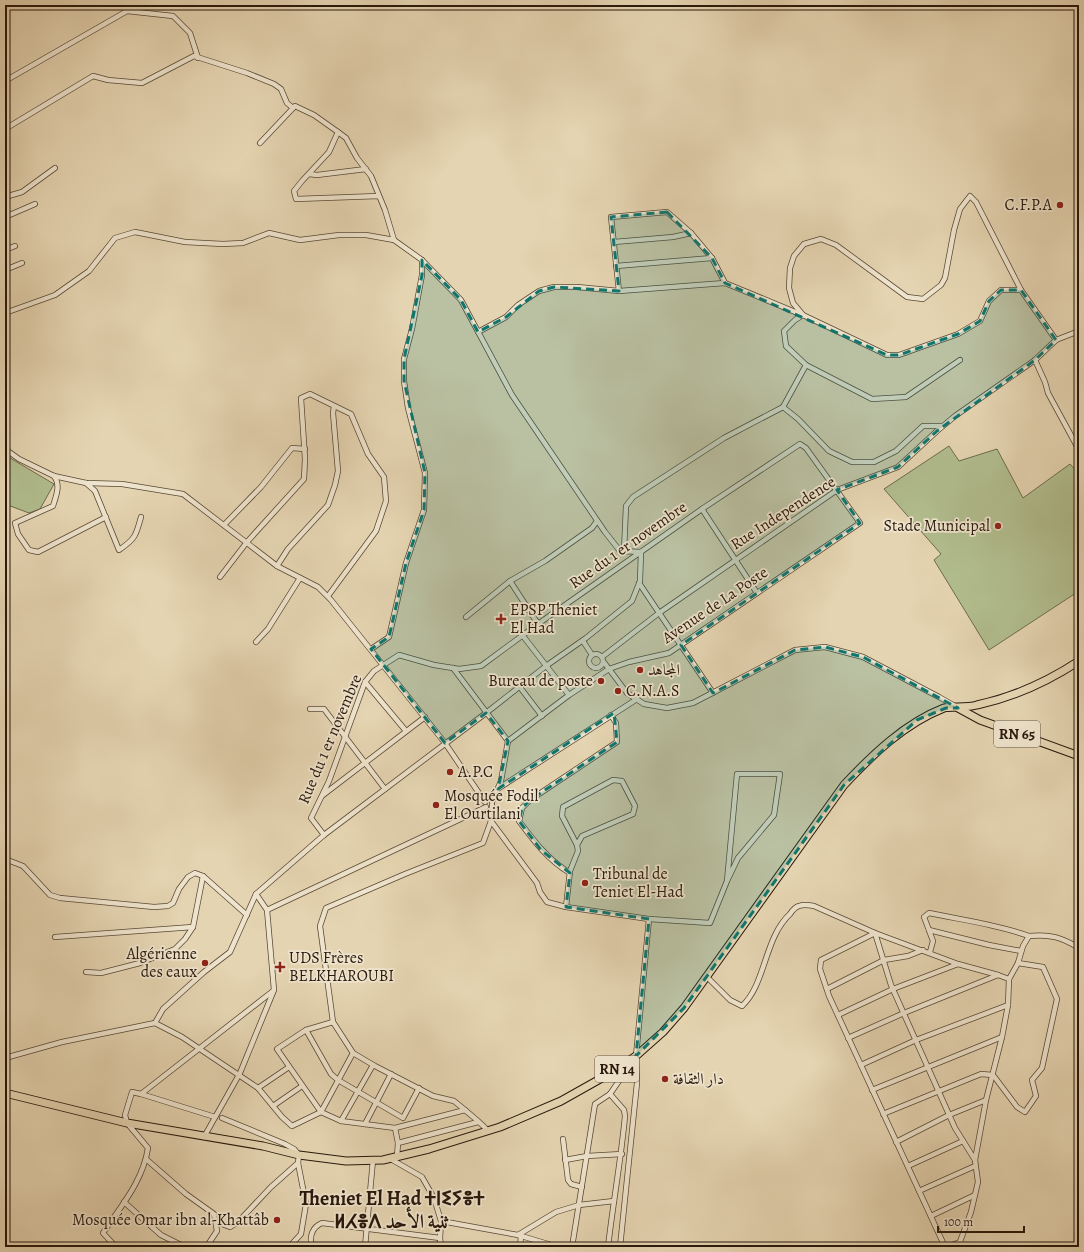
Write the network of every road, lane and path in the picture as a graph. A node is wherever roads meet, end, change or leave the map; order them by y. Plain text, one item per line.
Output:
1 (198, 58) junction
2 (5, 81) edge
3 (293, 108) junction
4 (5, 129) edge
5 (338, 132) junction
6 (260, 143) dead end
7 (55, 168) dead end
8 (366, 169) junction
9 (309, 174) junction
10 (380, 196) junction
11 (5, 197) edge
12 (35, 204) dead end
13 (5, 217) edge
14 (691, 233) junction
15 (394, 240) junction
16 (614, 242) junction
17 (15, 246) dead end
18 (5, 250) edge
19 (712, 258) junction
20 (422, 260) junction
21 (22, 264) dead end
22 (616, 266) junction
23 (5, 270) edge
24 (725, 284) junction
25 (1022, 290) junction
26 (619, 291) junction
27 (5, 313) edge
28 (803, 315) junction
29 (1079, 331) edge
30 (478, 332) junction
31 (1056, 340) junction
32 (960, 360) dead end
33 (1036, 360) junction
34 (806, 365) junction
35 (334, 406) junction
36 (784, 407) junction
37 (942, 426) junction
38 (800, 444) joint
39 (5, 449) edge
40 (305, 449) junction
41 (1079, 450) edge
42 (54, 476) junction
43 (86, 483) junction
44 (836, 490) junction
45 (702, 509) junction
46 (106, 517) junction
47 (141, 517) dead end
48 (597, 521) junction
49 (224, 525) junction
50 (247, 542) junction
51 (624, 551) junction
52 (641, 552) junction
53 (735, 560) junction
54 (277, 566) junction
55 (220, 578) dead end
56 (300, 578) junction
57 (510, 581) junction
58 (639, 583) junction
59 (757, 593) junction
60 (328, 596) junction
61 (659, 613) junction
62 (466, 617) dead end
63 (538, 624) junction
64 (523, 636) junction
65 (582, 640) junction
66 (256, 642) dead end
67 (680, 645) junction
68 (371, 649) junction
69 (592, 655) junction
70 (602, 659) junction
71 (1079, 660) edge
72 (384, 665) junction
73 (546, 666) junction
74 (453, 668) junction
75 (610, 669) junction
76 (365, 682) junction
77 (519, 686) junction
78 (713, 693) junction
79 (570, 695) junction
80 (637, 699) junction
81 (958, 708) junction
82 (310, 709) dead end
83 (486, 713) junction
84 (542, 716) junction
85 (611, 716) junction
86 (425, 717) junction
87 (406, 731) junction
88 (345, 737) junction
89 (508, 741) junction
90 (445, 743) junction
91 (1079, 756) edge
92 (365, 762) junction
93 (385, 789) junction
94 (498, 789) junction
95 (322, 796) junction
96 (486, 804) junction
97 (492, 804) junction
98 (491, 821) junction
99 (324, 835) junction
100 (577, 845) junction
101 (5, 859) edge
102 (570, 873) junction
103 (203, 876) junction
104 (727, 881) junction
105 (256, 894) junction
106 (566, 907) junction
107 (267, 910) junction
108 (247, 915) junction
109 (649, 920) junction
110 (193, 927) junction
111 (930, 930) junction
112 (875, 933) junction
113 (1029, 936) junction
114 (55, 937) dead end
115 (1079, 948) edge
116 (923, 950) junction
117 (1021, 951) junction
118 (930, 952) junction
119 (884, 960) junction
120 (1018, 963) junction
121 (958, 964) junction
122 (86, 972) dead end
123 (998, 975) junction
124 (707, 977) junction
125 (1009, 979) junction
126 (827, 989) junction
127 (893, 989) junction
128 (274, 990) junction
129 (1008, 1005) junction
130 (904, 1013) junction
131 (838, 1015) junction
132 (333, 1022) junction
133 (155, 1023) junction
134 (306, 1030) junction
135 (1002, 1037) junction
136 (848, 1038) junction
137 (916, 1040) junction
138 (199, 1048) junction
139 (353, 1052) junction
140 (636, 1056) junction
141 (5, 1058) edge
142 (373, 1065) junction
143 (861, 1065) junction
144 (289, 1066) junction
145 (928, 1067) junction
146 (391, 1074) junction
147 (239, 1075) junction
148 (993, 1075) junction
149 (338, 1080) junction
150 (302, 1086) junction
151 (258, 1088) junction
152 (419, 1088) junction
153 (872, 1090) junction
154 (939, 1091) junction
155 (358, 1092) junction
156 (5, 1094) edge
157 (141, 1094) junction
158 (610, 1094) junction
159 (986, 1100) junction
160 (377, 1102) junction
161 (272, 1106) junction
162 (465, 1110) junction
163 (321, 1112) junction
164 (884, 1114) junction
165 (949, 1115) junction
166 (215, 1117) junction
167 (222, 1118) dead end
168 (341, 1122) junction
169 (478, 1122) junction
170 (128, 1123) junction
171 (365, 1124) junction
172 (396, 1128) junction
173 (488, 1131) junction
174 (204, 1137) junction
175 (563, 1139) dead end
176 (963, 1141) junction
177 (896, 1142) junction
178 (398, 1143) junction
179 (622, 1154) junction
180 (586, 1156) junction
181 (397, 1157) junction
182 (389, 1158) junction
183 (146, 1159) junction
184 (299, 1159) junction
185 (373, 1160) junction
186 (565, 1160) junction
187 (975, 1163) junction
188 (908, 1166) junction
189 (582, 1187) junction
190 (919, 1191) junction
191 (975, 1195) junction
192 (614, 1201) junction
193 (124, 1202) junction
194 (579, 1205) junction
195 (930, 1216) junction
196 (216, 1222) junction
197 (441, 1222) junction
198 (366, 1228) junction
199 (520, 1236) junction
200 (440, 1238) junction
201 (959, 1245) edge
202 (547, 1246) edge
203 (116, 1247) edge
204 (185, 1247) edge
205 (205, 1247) edge
206 (289, 1247) edge
207 (312, 1247) edge
208 (365, 1247) edge
209 (441, 1247) edge
210 (520, 1247) edge
211 (558, 1247) edge
212 (572, 1247) edge
213 (608, 1247) edge
214 (620, 1247) edge
215 (946, 1247) edge

1 - 2 street
1 - 3 street
1 - 4 street
3 - 5 street
3 - 6 street
5 - 8 street
5 - 9 street
7 - 11 street
8 - 9 street
8 - 10 street
9 - 10 street
10 - 15 street
12 - 13 street
14 - 16 street
14 - 16 street
14 - 19 street
15 - 20 street
15 - 27 street
16 - 22 street
17 - 18 street
19 - 22 street
19 - 24 street
20 - 30 street
20 - 68 street
21 - 23 street
22 - 26 street
24 - 26 street
24 - 28 street
25 - 28 street
25 - 28 street
25 - 31 street
26 - 30 street
28 - 34 street
29 - 31 street, Rue Independence
30 - 48 street
31 - 33 street, Rue Independence
32 - 34 street
33 - 37 street, Rue Independence
33 - 41 street
34 - 36 street
35 - 40 street
35 - 54 street
35 - 60 street
36 - 37 street
36 - 51 street
37 - 44 street, Rue Independence
38 - 44 street, Avenue de La Poste
38 - 45 street, Rue du 1 er novembre
39 - 42 street
40 - 49 street
40 - 50 street
42 - 43 street
42 - 46 street
43 - 46 street
43 - 49 street
44 - 53 street, Rue Independence
44 - 59 street, Avenue de La Poste
45 - 52 street, Rue du 1 er novembre
45 - 53 street
46 - 47 street
48 - 51 street
48 - 57 street
49 - 50 street
50 - 54 street
50 - 55 street
51 - 52 street
52 - 58 street
52 - 63 street, Rue du 1 er novembre
53 - 59 street
53 - 61 street, Rue Independence
54 - 56 street
56 - 60 street
56 - 66 street
57 - 62 street
57 - 63 street
58 - 61 street
58 - 65 street
59 - 67 street, Avenue de La Poste
60 - 68 street
61 - 67 street
61 - 70 street, Rue Independence
63 - 64 street, Rue du 1 er novembre
64 - 73 street
64 - 74 street, Rue du 1 er novembre
65 - 69 street
65 - 73 street
67 - 75 street, Avenue de La Poste
67 - 78 street
68 - 72 street
69 - 70 street
69 - 70 street
70 - 75 street
71 - 81 main road, RN 14
72 - 74 street, Rue du 1 er novembre
72 - 76 street, Rue du 1 er novembre
72 - 86 street
73 - 77 street
73 - 79 street
74 - 83 street
75 - 79 street, Avenue de La Poste
75 - 80 street
76 - 87 street
76 - 88 street, Rue du 1 er novembre
77 - 83 street
77 - 84 street
78 - 80 street
78 - 81 street
79 - 84 street, Avenue de La Poste
80 - 85 street
81 - 91 main road, RN 65
81 - 124 main road, RN 14
82 - 88 street
83 - 89 street
83 - 90 street
84 - 89 street, Avenue de La Poste
85 - 94 street
85 - 102 street
86 - 87 street
86 - 90 street
87 - 92 street
88 - 92 street
88 - 95 street, Rue du 1 er novembre
89 - 94 street
90 - 93 street
90 - 96 street
92 - 93 street
92 - 95 street
93 - 99 street
94 - 97 street
95 - 99 street, Rue du 1 er novembre
96 - 97 street
96 - 107 street
97 - 98 street
98 - 106 street
98 - 132 street
99 - 105 street
100 - 100 street
100 - 102 street
101 - 103 street
102 - 106 street
103 - 108 street
103 - 110 street
104 - 104 street
104 - 109 street
105 - 107 street
105 - 108 street
106 - 109 street
107 - 128 street
108 - 133 street
109 - 140 street
110 - 114 street
110 - 122 street
111 - 113 street
111 - 117 street
111 - 118 street
112 - 116 street
112 - 119 street
112 - 124 street
112 - 126 street
113 - 115 street
113 - 117 street
116 - 118 street
116 - 119 street
117 - 120 street
118 - 121 street
119 - 126 street
119 - 127 street
120 - 125 street
120 - 148 street
121 - 123 street
121 - 127 street
123 - 125 street
123 - 130 street
124 - 140 main road, RN 14
125 - 129 street
126 - 131 street
127 - 130 street
127 - 131 street
128 - 138 street
128 - 147 street
129 - 135 street
129 - 137 street
130 - 136 street
130 - 137 street
131 - 136 street
132 - 134 street
132 - 139 street
133 - 138 street
133 - 141 street
134 - 144 street
134 - 149 street
135 - 145 street
135 - 148 street
136 - 143 street
137 - 143 street
137 - 145 street
138 - 147 street
138 - 157 street
139 - 142 street
139 - 149 street
140 - 158 street
140 - 173 main road, RN 14
140 - 214 street
142 - 146 street
142 - 155 street
143 - 153 street
144 - 150 street
144 - 151 street
145 - 153 street
145 - 154 street
146 - 152 street
146 - 160 street
147 - 151 street
147 - 166 street
148 - 154 street
148 - 159 street
149 - 155 street
149 - 163 street
150 - 161 street
150 - 163 street
151 - 161 street
152 - 160 street
152 - 162 street
153 - 164 street
154 - 164 street
154 - 165 street
155 - 160 street
155 - 168 street
156 - 170 main road, RN 14
157 - 166 street
157 - 170 street
158 - 179 street
158 - 180 street
159 - 165 street
159 - 187 street
160 - 171 street
161 - 163 street
162 - 169 street
162 - 172 street
163 - 168 street
164 - 177 street
165 - 176 street
165 - 177 street
166 - 174 street
167 - 184 street
168 - 171 street
169 - 173 street
169 - 178 street
170 - 174 main road, RN 14
170 - 183 street
171 - 172 street
172 - 178 street
173 - 181 main road, RN 14
174 - 184 main road, RN 14
175 - 186 street
176 - 187 street
176 - 188 street
177 - 188 street
178 - 181 street
179 - 180 street
179 - 192 street
180 - 186 street
180 - 189 street
181 - 182 main road, RN 14
182 - 185 main road, RN 14
182 - 197 street
183 - 193 street
183 - 196 street
184 - 185 main road, RN 14
184 - 196 street
184 - 206 street
185 - 198 street
186 - 189 street
187 - 190 street
187 - 191 street
188 - 190 street
189 - 194 street
190 - 195 street
191 - 195 street
191 - 201 street
192 - 194 street
192 - 213 street
193 - 203 street
193 - 204 street
194 - 199 street
194 - 212 street
195 - 215 street
196 - 205 street
197 - 199 street
197 - 200 street
198 - 200 street
198 - 207 street
198 - 208 street
199 - 202 street
199 - 210 street
200 - 209 street
201 - 215 street
202 - 211 street

